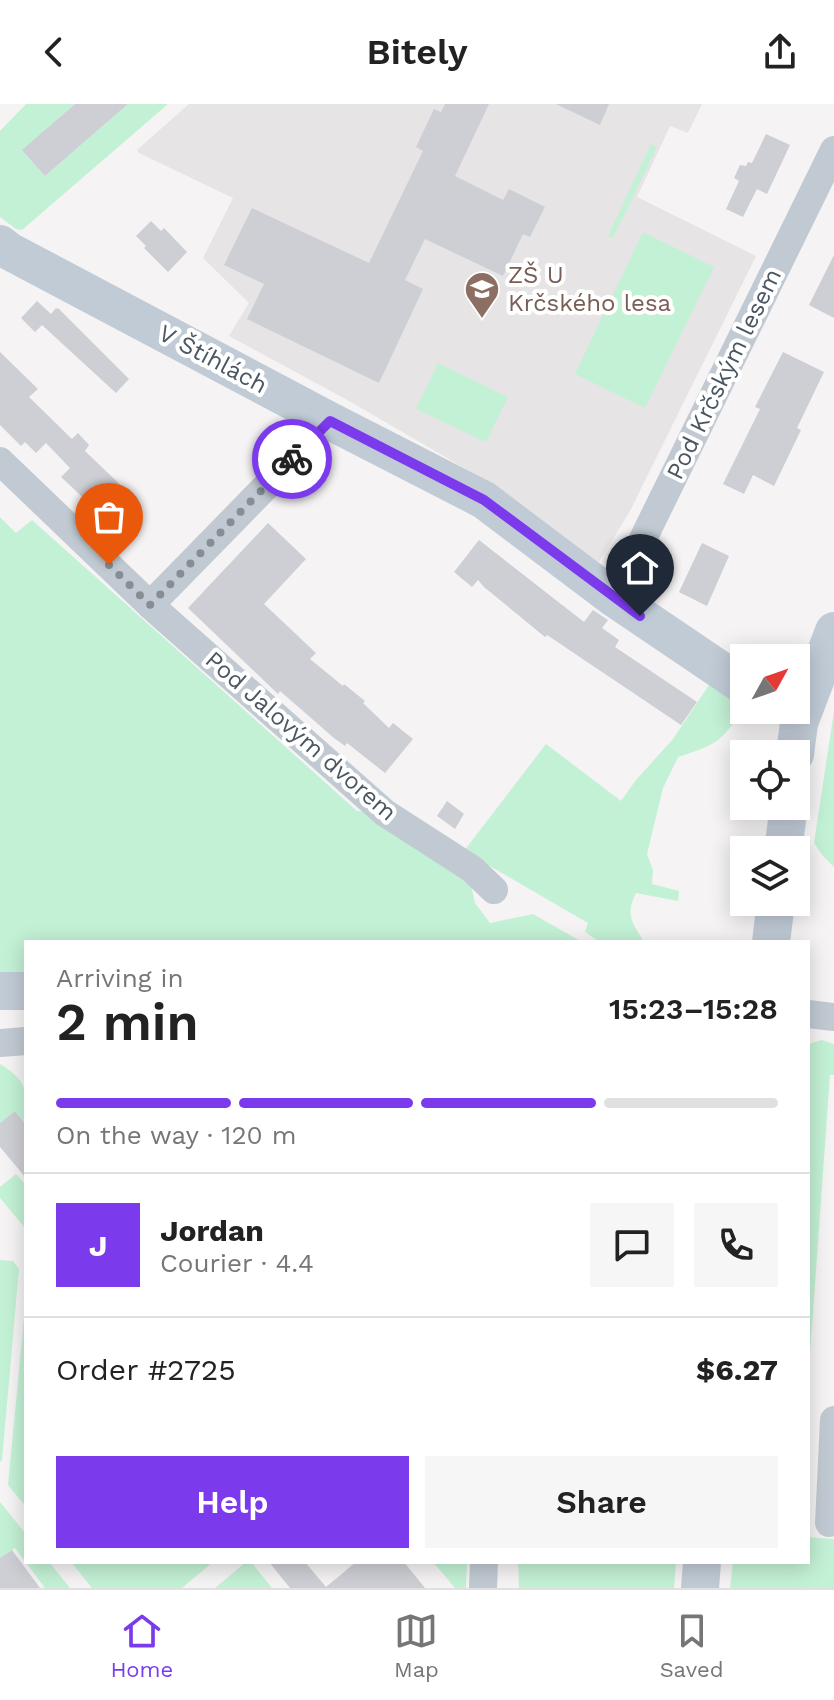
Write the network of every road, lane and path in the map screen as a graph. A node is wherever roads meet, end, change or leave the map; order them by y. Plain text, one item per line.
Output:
1 (834, 150) edge
2 (0, 244) edge
3 (330, 421) junction
4 (0, 461) edge
5 (614, 598) junction
6 (150, 605) junction
7 (834, 631) edge
8 (730, 677) edge
9 (791, 729) edge
10 (494, 890) dead end
11 (774, 916) edge
12 (771, 940) edge
13 (0, 991) edge
14 (24, 991) edge
15 (810, 1014) edge
16 (834, 1017) edge
17 (24, 1041) edge
18 (0, 1043) edge
19 (834, 1420) edge
20 (824, 1523) edge
21 (484, 1564) edge
22 (702, 1564) edge
23 (483, 1588) edge
24 (700, 1588) edge

1 - 5 street, Pod Krčským lesem
2 - 3 street, V Štíhlách
3 - 5 street, V Štíhlách
3 - 6 street
4 - 6 street, Pod Jalovým dvorem
5 - 8 street, V Štíhlách
6 - 10 street, Pod Jalovým dvorem
7 - 9 street
11 - 12 street
13 - 14 street
15 - 16 street
17 - 18 street
19 - 20 street
21 - 23 street
22 - 24 street

